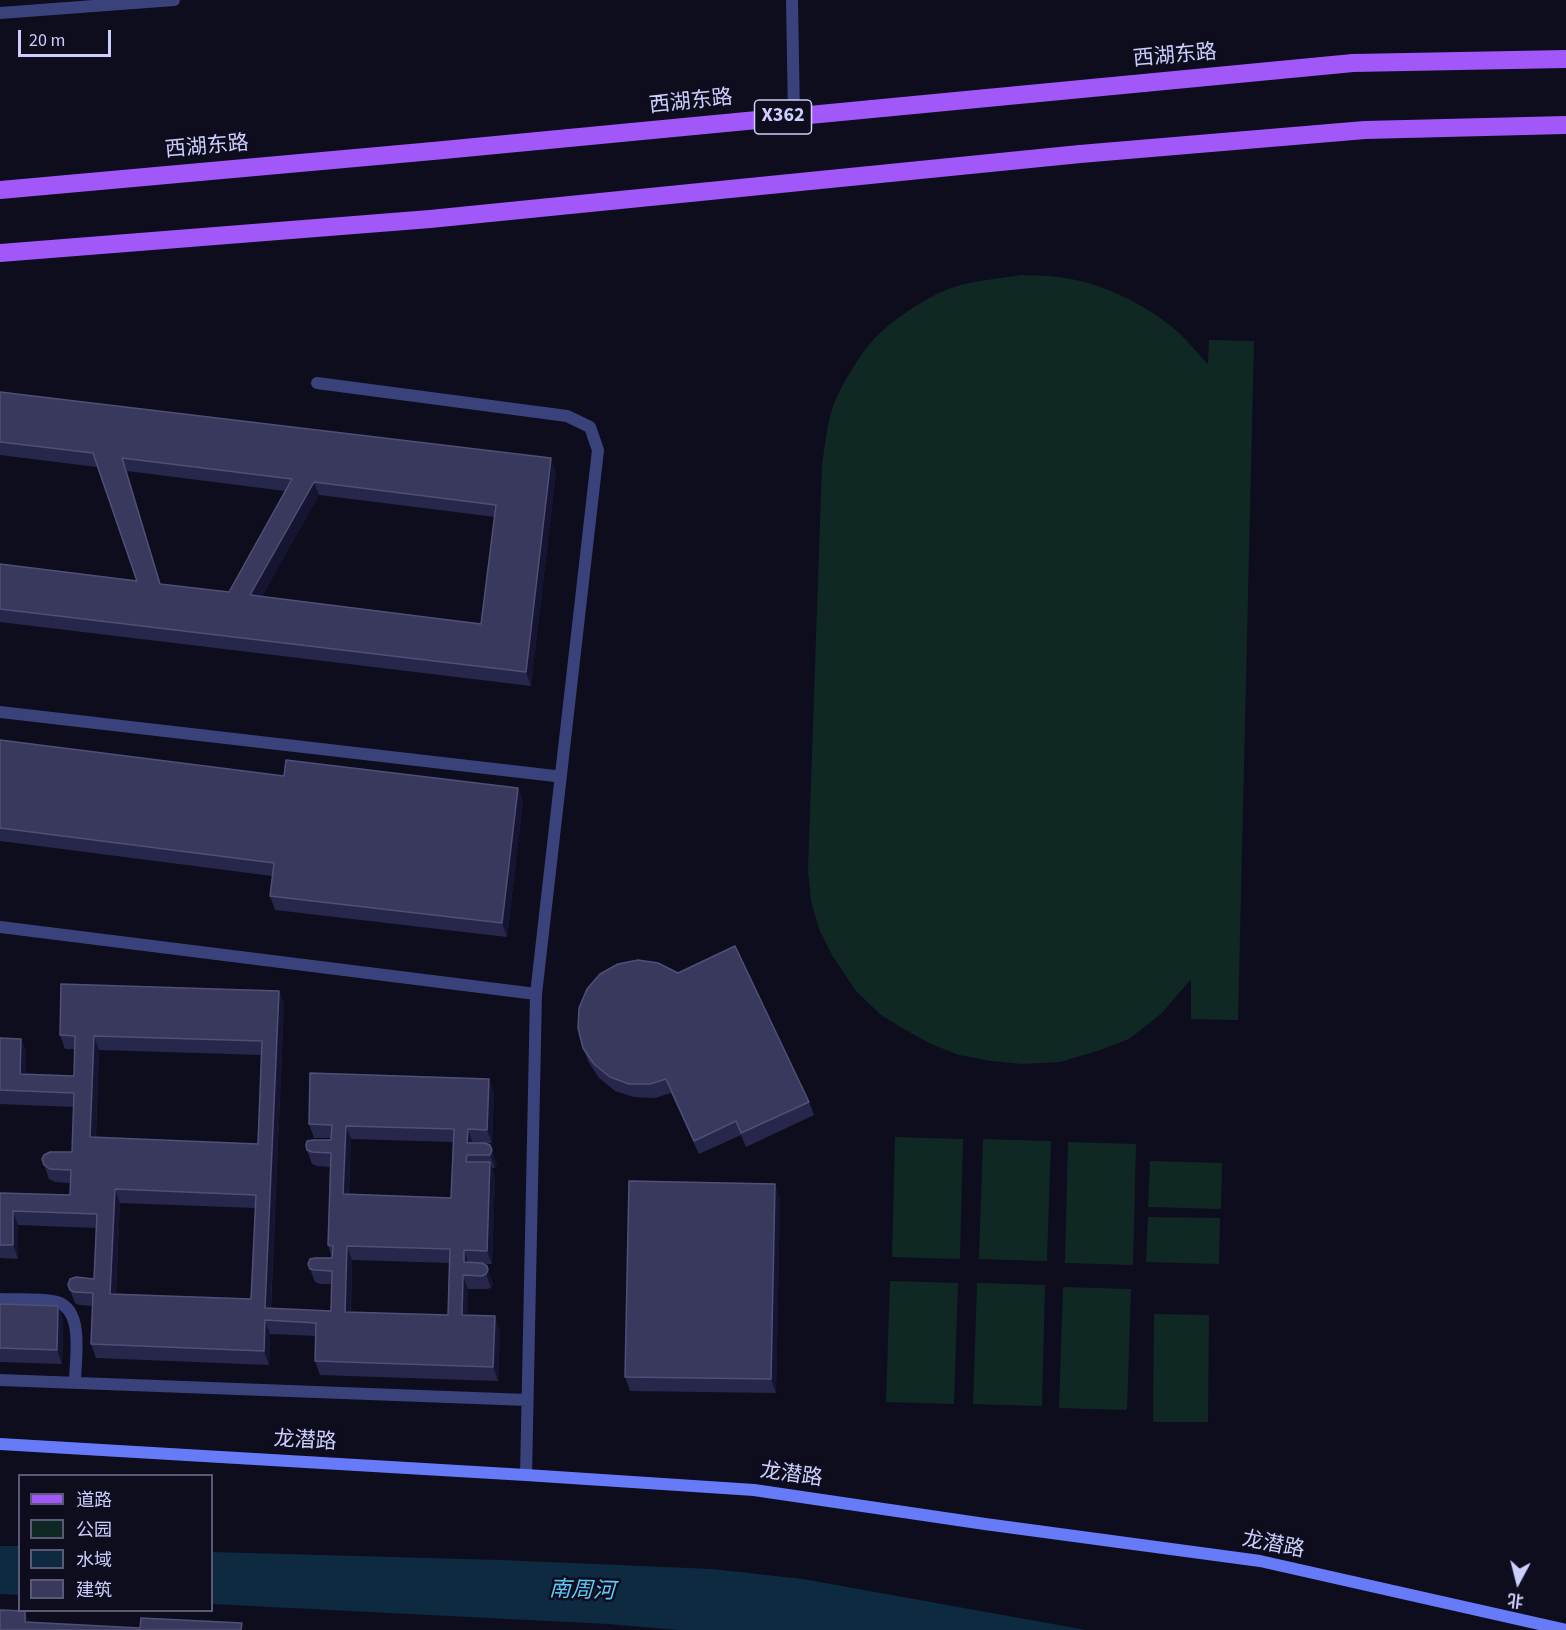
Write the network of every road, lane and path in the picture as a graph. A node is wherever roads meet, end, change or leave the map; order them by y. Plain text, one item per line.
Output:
1 (174, 0) edge
2 (792, 0) edge
3 (0, 13) edge
4 (1566, 59) edge
5 (794, 116) junction
6 (1566, 125) edge
7 (0, 190) edge
8 (0, 253) edge
9 (317, 383) dead end
10 (0, 712) edge
11 (555, 776) dead end
12 (0, 927) edge
13 (536, 994) junction
14 (0, 1299) edge
15 (0, 1380) edge
16 (75, 1383) junction
17 (528, 1400) junction
18 (0, 1444) edge
19 (526, 1475) junction
20 (1566, 1630) edge

1 - 3 lane
2 - 5 lane
4 - 5 main road, 西湖东路 / X362
5 - 7 main road, 西湖东路 / X362
6 - 8 main road
9 - 13 lane
10 - 11 lane
12 - 13 lane
13 - 17 lane
14 - 16 lane
15 - 16 lane
16 - 17 lane
17 - 19 lane
18 - 19 street, 龙潜路
19 - 20 street, 龙潜路

